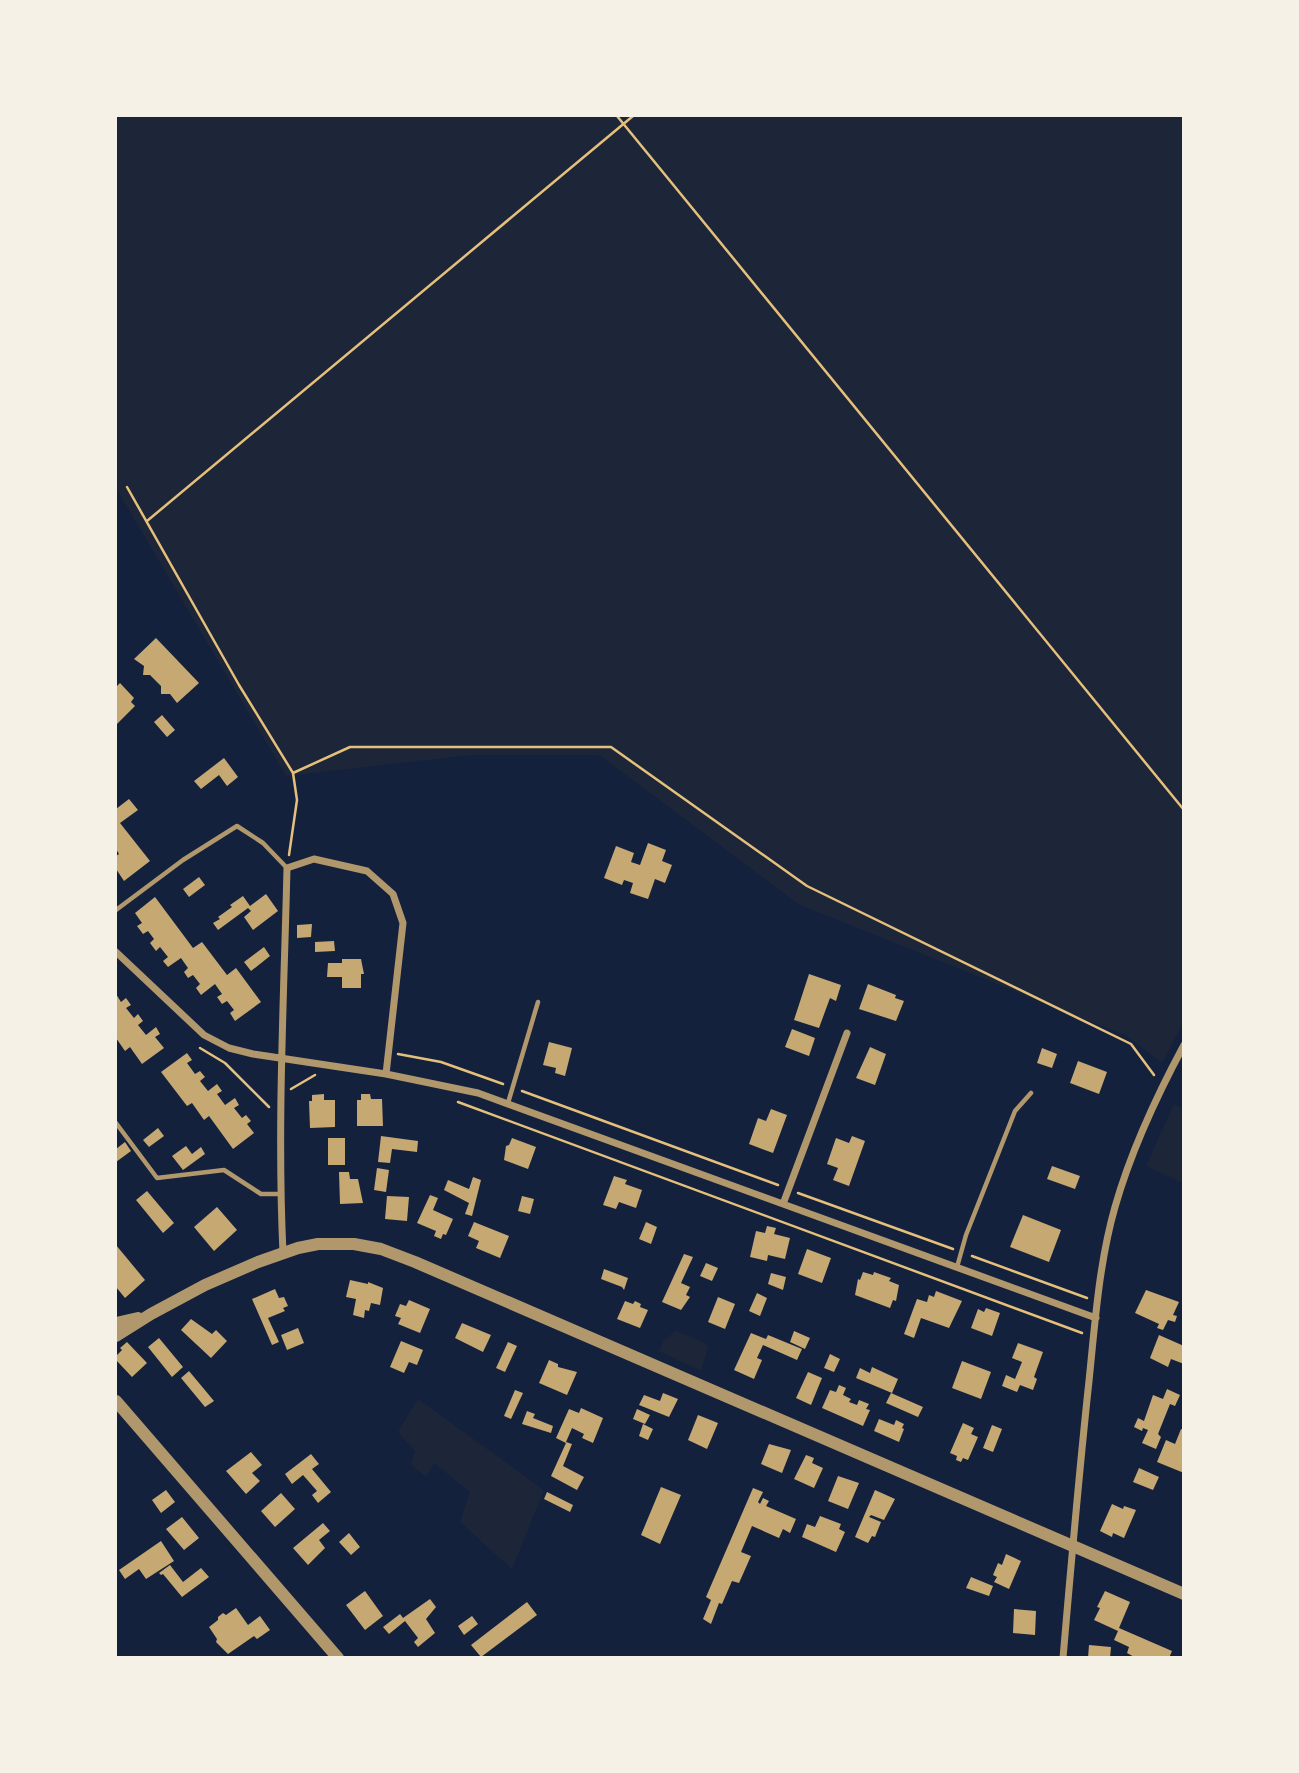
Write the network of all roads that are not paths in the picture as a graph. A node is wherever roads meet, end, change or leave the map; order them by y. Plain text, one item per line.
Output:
1 (287, 868) junction
2 (116, 910) edge
3 (116, 952) edge
4 (538, 1002) dead end
5 (847, 1033) dead end
6 (1184, 1045) edge
7 (282, 1059) junction
8 (386, 1074) junction
9 (1031, 1093) dead end
10 (508, 1103) junction
11 (116, 1123) edge
12 (281, 1194) junction
13 (783, 1204) junction
14 (283, 1253) junction
15 (957, 1268) junction
16 (151, 1314) junction
17 (1096, 1318) junction
18 (116, 1323) edge
19 (116, 1336) edge
20 (116, 1401) edge
21 (120, 1415) edge
22 (1073, 1546) junction
23 (1184, 1594) edge
24 (338, 1657) edge
25 (1063, 1657) edge

1 - 2 lane
1 - 7 street
1 - 8 street
3 - 7 street
4 - 10 lane
5 - 13 street
6 - 17 street
7 - 8 street
7 - 12 street
8 - 10 street
9 - 15 lane
10 - 13 street
11 - 12 lane
12 - 14 street
13 - 15 street
14 - 16 street
14 - 22 street
15 - 17 street
16 - 18 street
16 - 19 street
17 - 22 street
20 - 21 street
21 - 24 street
22 - 23 street
22 - 25 street

